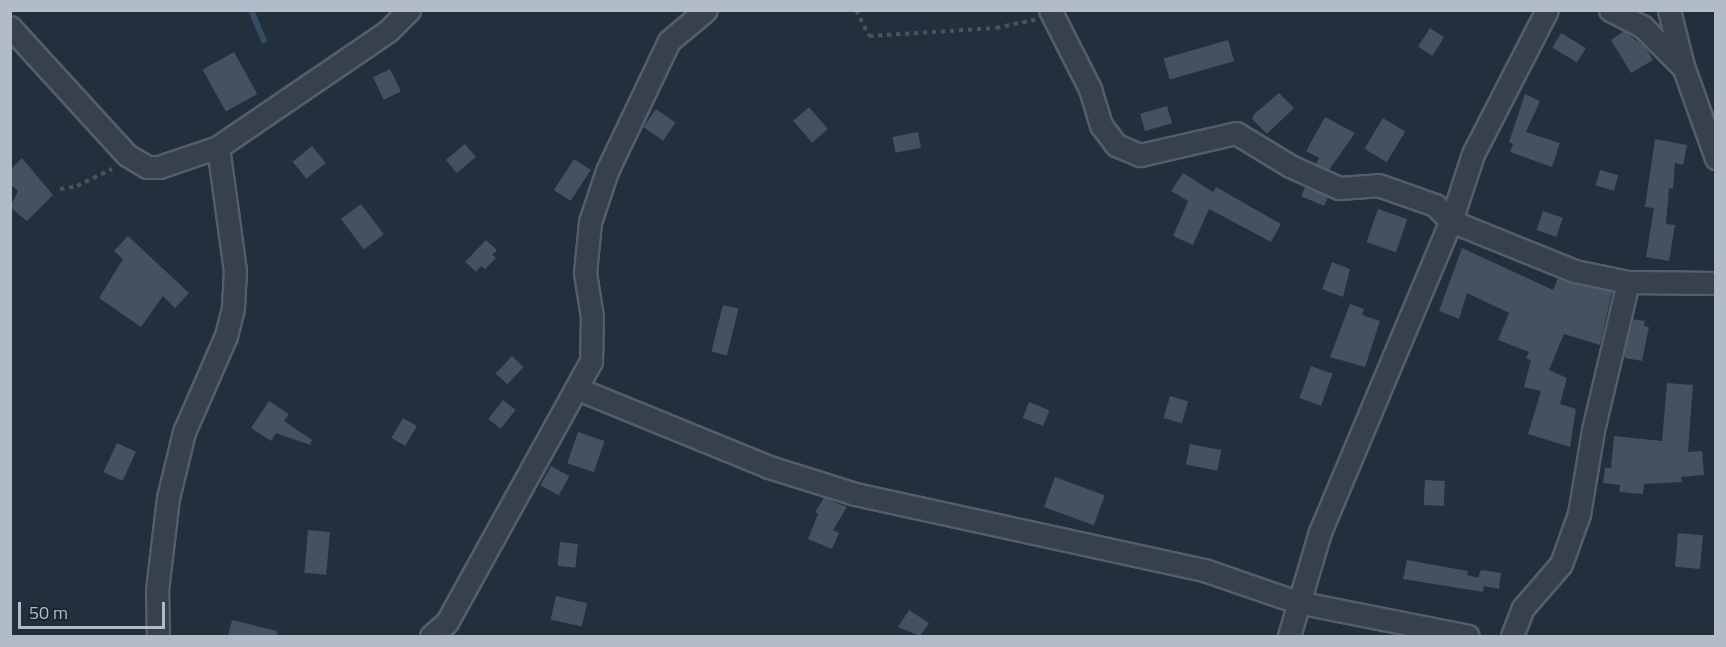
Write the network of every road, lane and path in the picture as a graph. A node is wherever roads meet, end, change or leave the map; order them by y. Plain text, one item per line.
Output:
1 (409, 10) edge
2 (706, 10) edge
3 (856, 10) edge
4 (1547, 10) edge
5 (1610, 10) edge
6 (1669, 10) edge
7 (1052, 13) edge
8 (10, 27) edge
9 (1683, 66) junction
10 (218, 147) junction
11 (1716, 158) edge
12 (136, 162) junction
13 (60, 189) dead end
14 (1451, 221) junction
15 (1628, 282) junction
16 (1716, 284) edge
17 (578, 390) junction
18 (1298, 602) junction
19 (158, 636) edge
20 (431, 636) edge
21 (1289, 636) edge
22 (1468, 636) edge
23 (1512, 636) edge

1 - 10 street
2 - 17 street
3 - 7 path
4 - 14 street
5 - 9 street
6 - 9 street
7 - 14 street
8 - 12 street
9 - 11 street
10 - 12 street
10 - 19 street
12 - 13 path
14 - 15 street
14 - 18 street
15 - 16 street
15 - 23 street
17 - 18 street
17 - 20 street
18 - 21 street
18 - 22 street

